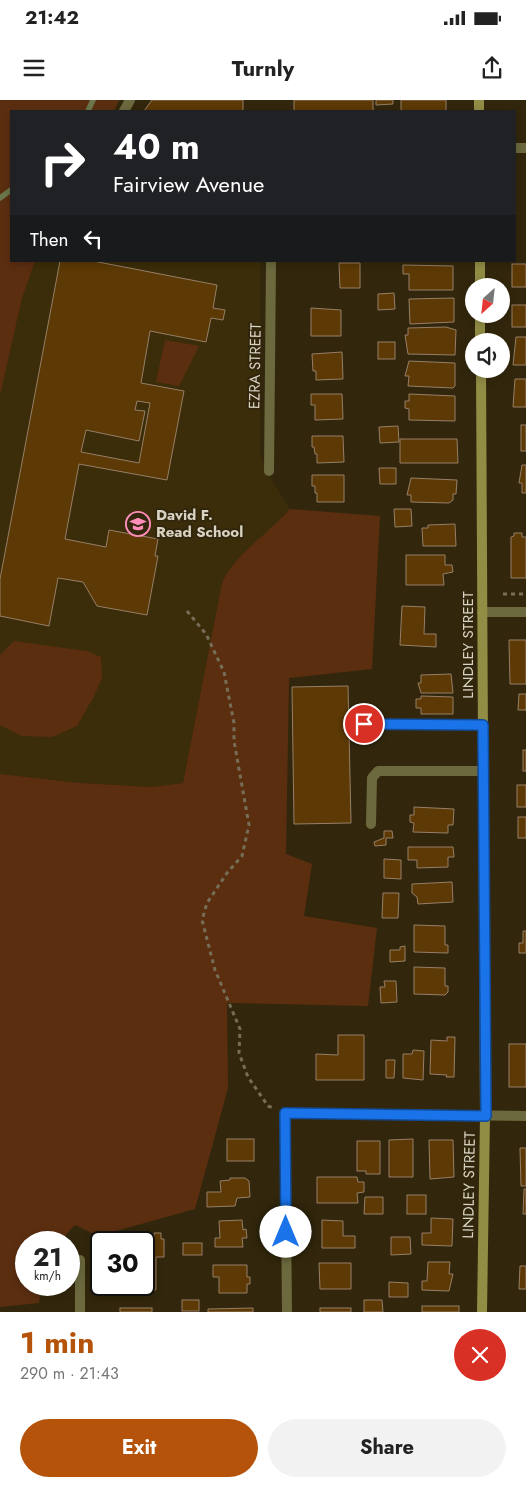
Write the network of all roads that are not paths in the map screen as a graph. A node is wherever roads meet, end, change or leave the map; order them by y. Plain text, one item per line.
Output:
1 (271, 262) edge
2 (480, 262) edge
3 (480, 278) edge
4 (481, 378) edge
5 (269, 471) dead end
6 (482, 612) junction
7 (526, 612) edge
8 (364, 724) dead end
9 (483, 725) junction
10 (483, 770) junction
11 (371, 824) dead end
12 (486, 1116) junction
13 (526, 1116) edge
14 (80, 1296) edge
15 (80, 1312) edge
16 (287, 1312) edge
17 (482, 1312) edge

1 - 5 street, EZRA STREET
2 - 3 main road
4 - 6 main road, LINDLEY STREET
6 - 7 street
6 - 9 main road, LINDLEY STREET
8 - 9 street
9 - 10 main road, LINDLEY STREET
10 - 11 street
10 - 12 main road, LINDLEY STREET
12 - 13 street
12 - 16 street
12 - 17 main road, LINDLEY STREET
14 - 15 street

